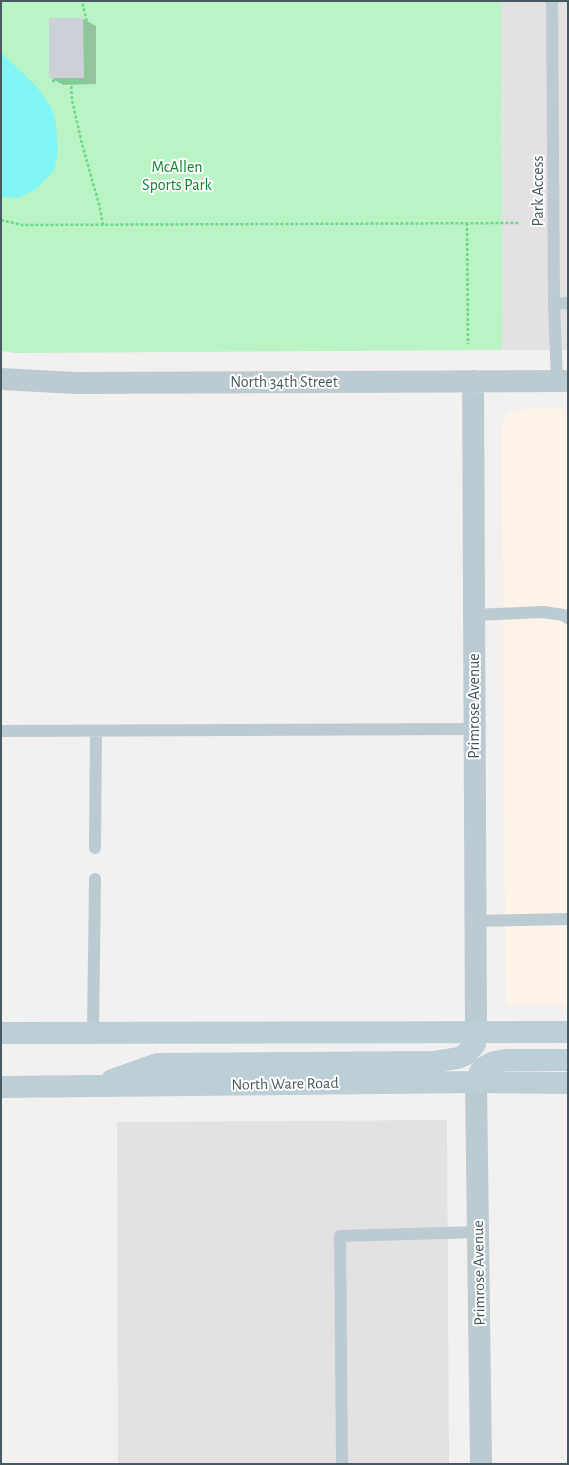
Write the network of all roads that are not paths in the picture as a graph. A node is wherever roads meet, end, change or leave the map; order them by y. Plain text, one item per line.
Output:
1 (552, 1) edge
2 (568, 303) edge
3 (554, 304) junction
4 (1, 379) edge
5 (473, 381) junction
6 (562, 381) edge
7 (474, 616) junction
8 (568, 618) edge
9 (474, 729) junction
10 (1, 731) edge
11 (96, 731) junction
12 (95, 848) dead end
13 (95, 879) dead end
14 (568, 919) edge
15 (475, 921) junction
16 (476, 1032) junction
17 (568, 1032) edge
18 (1, 1033) edge
19 (94, 1033) junction
20 (568, 1060) edge
21 (476, 1082) junction
22 (568, 1083) edge
23 (98, 1086) junction
24 (1, 1087) edge
25 (478, 1232) junction
26 (342, 1464) edge
27 (481, 1464) edge

1 - 3 lane, Park Access
2 - 3 lane
3 - 6 lane, Park Access
4 - 5 street, North 34th Street
5 - 6 street, North 34th Street
5 - 7 street, Primrose Avenue
7 - 8 lane
7 - 9 street, Primrose Avenue
9 - 11 lane
9 - 15 street, Primrose Avenue
10 - 11 lane
11 - 12 lane
13 - 19 lane
14 - 15 lane
15 - 16 street, Primrose Avenue
16 - 17 main road
16 - 19 main road
16 - 23 main road
18 - 19 main road
20 - 21 main road
21 - 22 main road, North Ware Road
21 - 23 main road, North Ware Road
21 - 25 street, Primrose Avenue
23 - 24 main road, North Ware Road
25 - 26 lane
25 - 27 street, Primrose Avenue

